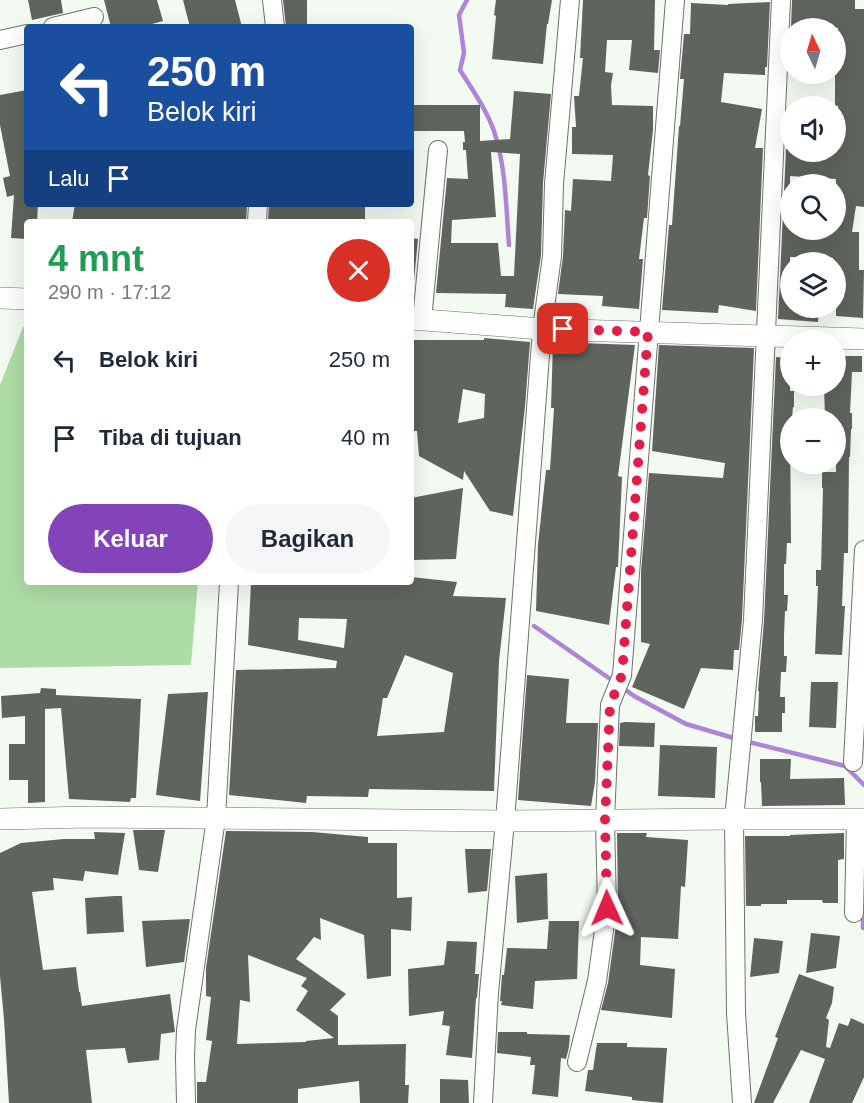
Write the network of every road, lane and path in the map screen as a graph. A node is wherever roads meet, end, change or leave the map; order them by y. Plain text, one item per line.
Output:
1 (272, 0) edge
2 (570, 0) edge
3 (675, 0) edge
4 (781, 0) edge
5 (94, 17) dead end
6 (65, 24) edge
7 (275, 24) edge
8 (24, 35) edge
9 (0, 40) edge
10 (438, 150) dead end
11 (0, 298) edge
12 (24, 299) edge
13 (416, 320) edge
14 (542, 329) junction
15 (648, 332) junction
16 (765, 336) junction
17 (864, 339) edge
18 (864, 550) edge
19 (229, 585) edge
20 (854, 762) dead end
21 (216, 818) junction
22 (0, 819) edge
23 (734, 819) junction
24 (860, 819) edge
25 (605, 820) junction
26 (505, 821) junction
27 (854, 913) dead end
28 (577, 1062) dead end
29 (186, 1103) edge
30 (483, 1103) edge
31 (742, 1103) edge

1 - 7 street
2 - 14 street
3 - 15 street
4 - 16 street
5 - 6 street
8 - 9 street
10 - 13 street
11 - 12 street
13 - 14 street
14 - 15 street
14 - 26 street
15 - 16 street
15 - 25 street
16 - 17 street
16 - 23 street
18 - 20 street
19 - 21 street
21 - 22 street
21 - 26 street
21 - 29 street
23 - 24 street
23 - 25 street
23 - 31 street
24 - 27 street
25 - 26 street
25 - 28 street
26 - 30 street

